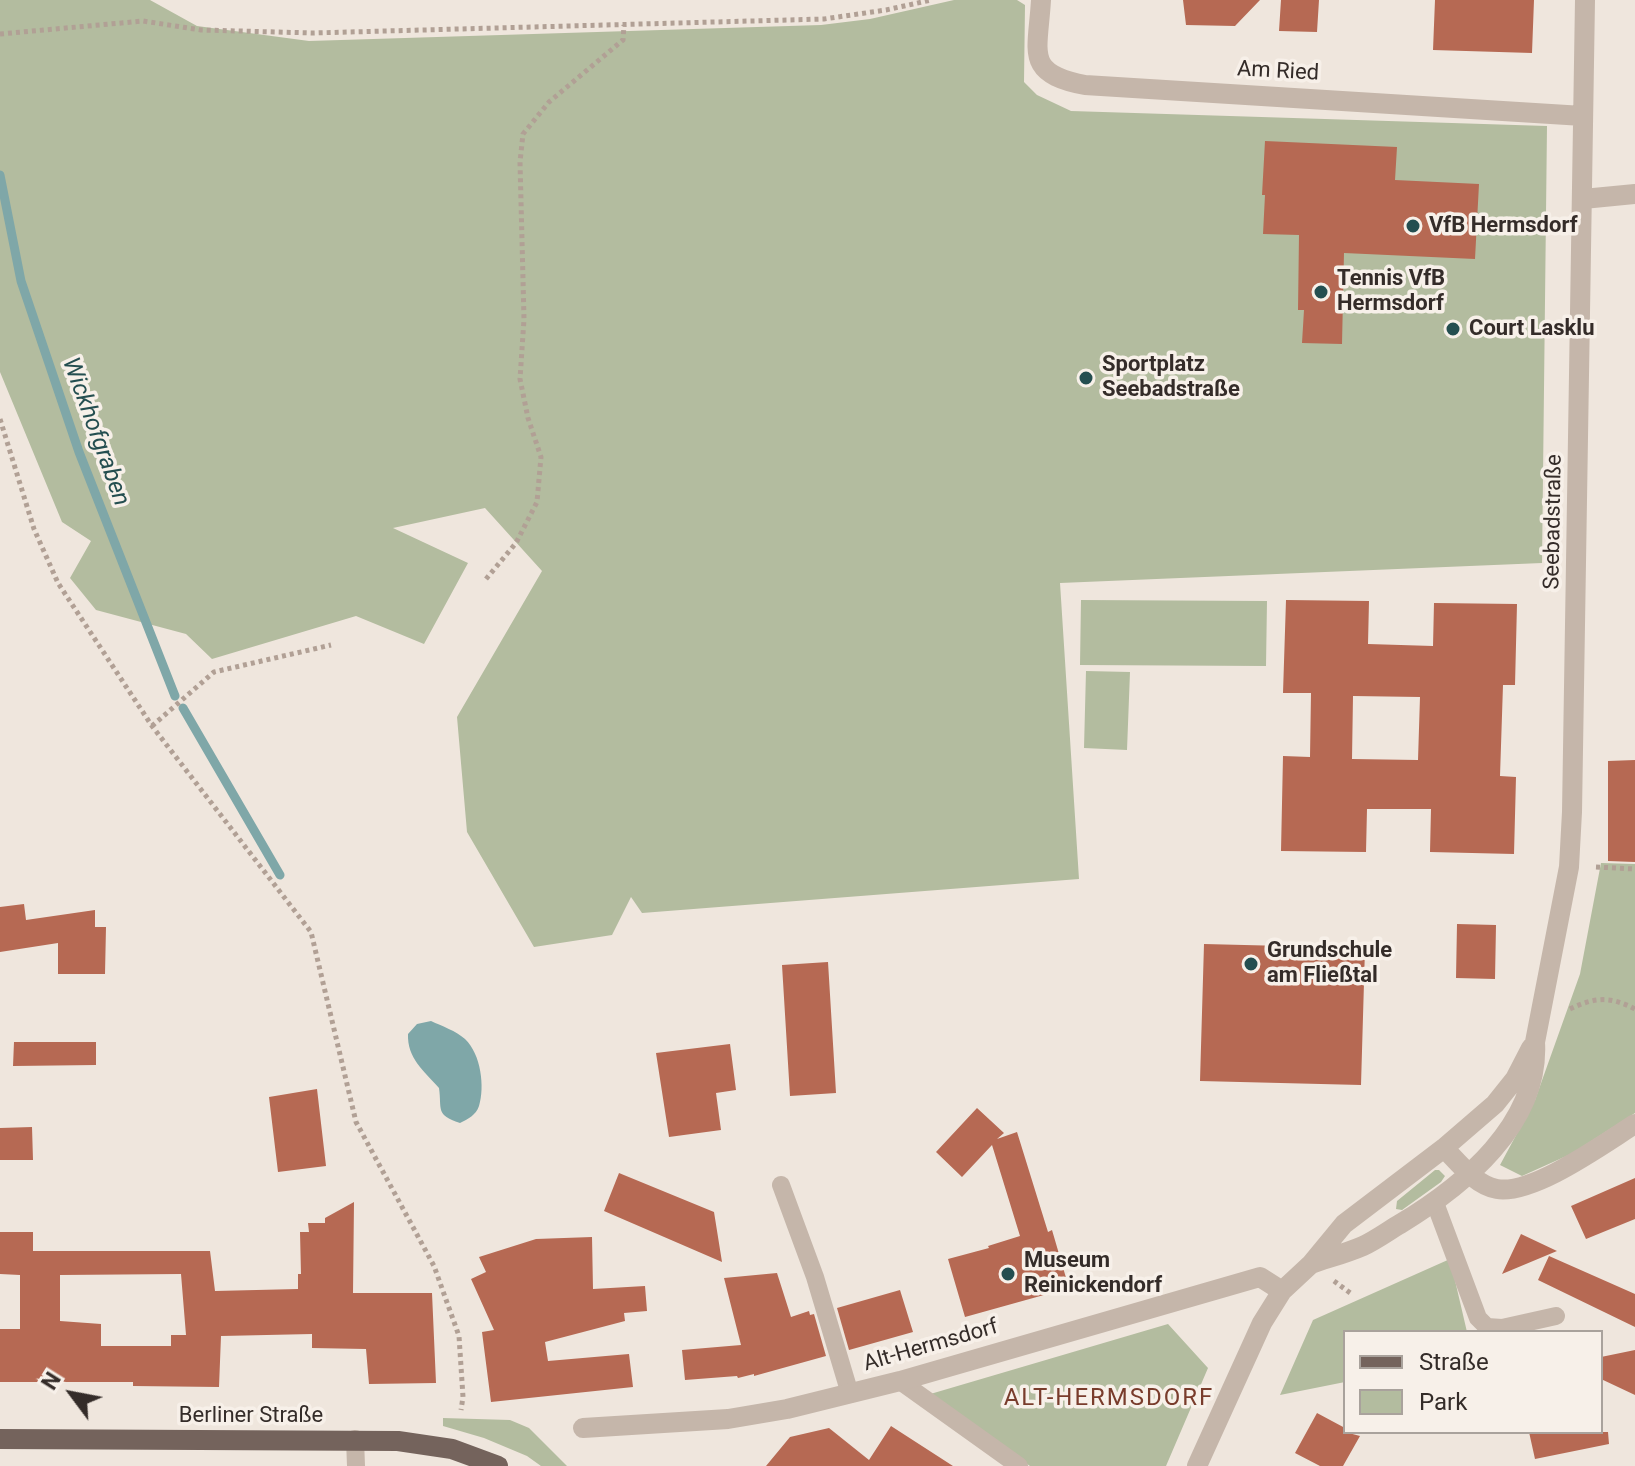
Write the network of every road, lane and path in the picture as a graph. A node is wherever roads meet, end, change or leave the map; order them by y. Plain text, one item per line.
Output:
1 (931, 0) edge
2 (1041, 0) edge
3 (1585, 0) edge
4 (624, 25) junction
5 (0, 34) edge
6 (1583, 116) junction
7 (1635, 194) edge
8 (1583, 199) junction
9 (0, 419) edge
10 (486, 579) dead end
11 (331, 645) dead end
12 (152, 726) junction
13 (1596, 867) dead end
14 (1635, 869) edge
15 (1570, 1009) dead end
16 (1635, 1009) edge
17 (1535, 1042) junction
18 (1635, 1124) edge
19 (1444, 1148) junction
20 (1470, 1175) junction
21 (781, 1185) dead end
22 (1435, 1203) junction
23 (1311, 1264) junction
24 (1282, 1291) junction
25 (1556, 1316) dead end
26 (900, 1381) junction
27 (850, 1394) junction
28 (461, 1410) dead end
29 (583, 1428) dead end
30 (0, 1439) edge
31 (355, 1439) junction
32 (356, 1466) edge
33 (498, 1466) edge
34 (1019, 1466) edge
35 (1197, 1466) edge

1 - 4 path
2 - 6 street, Am Ried
3 - 6 street, Seebadstraße
4 - 5 path
4 - 10 path
6 - 8 street, Seebadstraße
7 - 8 street
8 - 17 street, Seebadstraße
9 - 12 path
11 - 12 path
12 - 28 path
13 - 14 path
15 - 16 path
17 - 19 street, Seebadstraße
17 - 20 street, Seebadstraße
18 - 20 street
19 - 20 street
19 - 23 street
20 - 22 street
21 - 27 lane
22 - 23 street
22 - 25 lane
23 - 24 street
24 - 26 street, Alt-Hermsdorf
24 - 35 street
26 - 27 street, Alt-Hermsdorf
26 - 34 lane
27 - 29 street, Alt-Hermsdorf
30 - 31 main road, Berliner Straße
31 - 32 lane
31 - 33 main road, Berliner Straße

